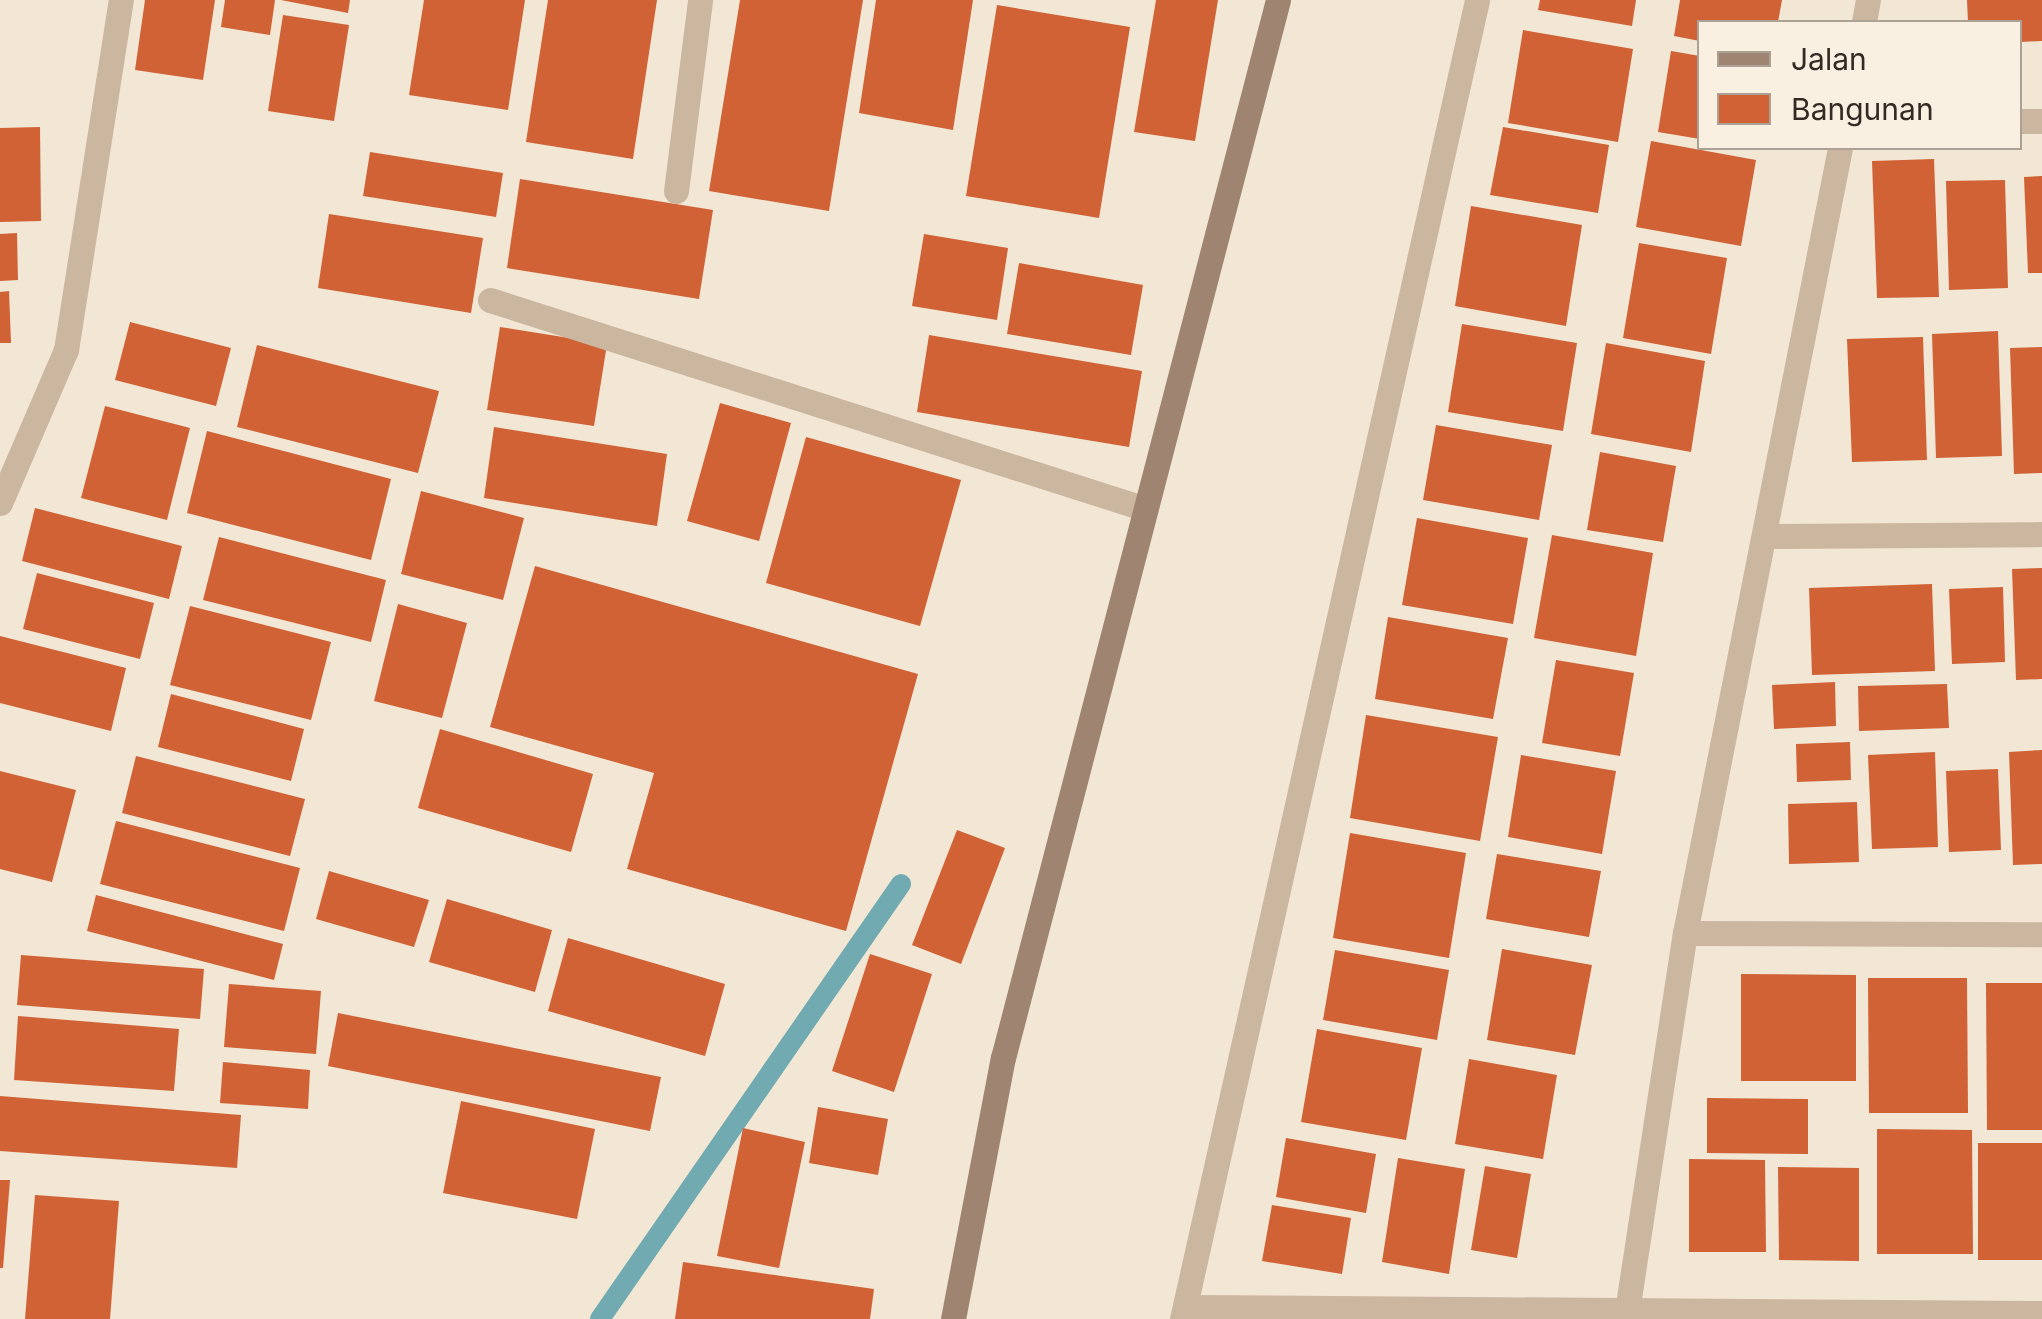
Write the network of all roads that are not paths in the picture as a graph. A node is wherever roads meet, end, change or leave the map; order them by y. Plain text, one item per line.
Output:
1 (121, 0) edge
2 (700, 0) edge
3 (1278, 0) edge
4 (1477, 0) edge
5 (1840, 150) edge
6 (676, 191) dead end
7 (490, 300) dead end
8 (0, 503) edge
9 (1146, 509) junction
10 (2042, 534) edge
11 (1765, 536) junction
12 (1685, 934) junction
13 (2042, 934) edge
14 (1628, 1311) junction
15 (1184, 1313) edge
16 (2042, 1313) edge
17 (953, 1319) edge

1 - 8 street
2 - 6 street
3 - 9 main road
4 - 15 street
5 - 11 street
7 - 9 street
9 - 17 main road
10 - 11 street
11 - 12 street
12 - 13 street
12 - 14 street
14 - 15 street
14 - 16 street

